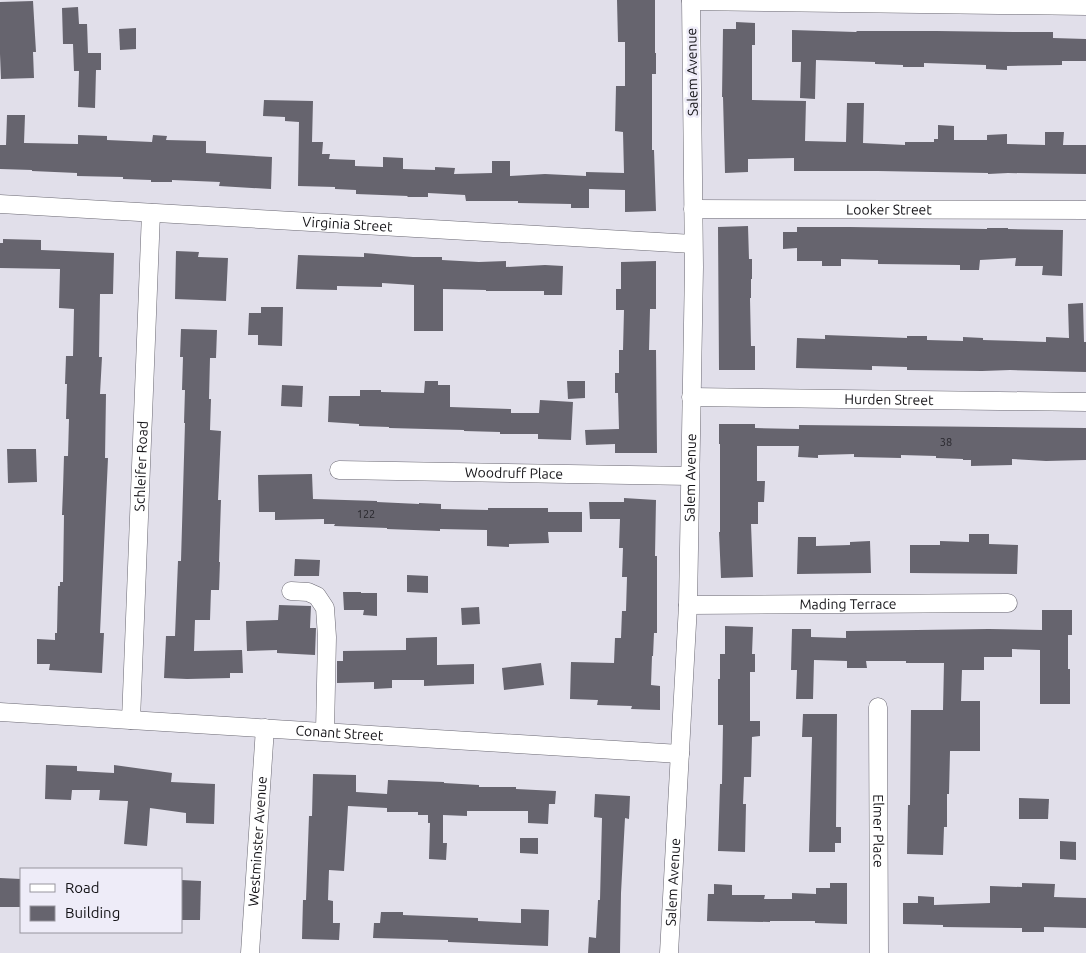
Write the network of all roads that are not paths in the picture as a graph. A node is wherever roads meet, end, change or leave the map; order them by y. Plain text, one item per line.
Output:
1 (691, 1) edge
2 (920, 2) edge
3 (1086, 6) edge
4 (0, 204) edge
5 (693, 209) junction
6 (1086, 210) edge
7 (151, 213) junction
8 (693, 244) junction
9 (692, 397) junction
10 (1086, 402) edge
11 (339, 470) dead end
12 (690, 476) junction
13 (291, 590) dead end
14 (1008, 603) dead end
15 (688, 605) junction
16 (878, 707) dead end
17 (0, 712) edge
18 (131, 720) junction
19 (264, 728) junction
20 (325, 732) junction
21 (680, 754) junction
22 (250, 953) edge
23 (669, 953) edge
24 (879, 953) edge

1 - 2 street
1 - 5 street, Salem Avenue
2 - 3 street
4 - 7 street, Virginia Street
5 - 6 street, Looker Street
5 - 8 street, Salem Avenue
7 - 8 street, Virginia Street
7 - 18 street, Schleifer Road
8 - 9 street, Salem Avenue
9 - 10 street, Hurden Street
9 - 12 street, Salem Avenue
11 - 12 street, Woodruff Place
12 - 15 street, Salem Avenue
13 - 20 street
14 - 15 street, Mading Terrace
15 - 21 street, Salem Avenue
16 - 24 street, Elmer Place
17 - 18 street, Conant Street
18 - 19 street, Conant Street
19 - 20 street, Conant Street
19 - 22 street, Westminster Avenue
20 - 21 street, Conant Street
21 - 23 street, Salem Avenue

